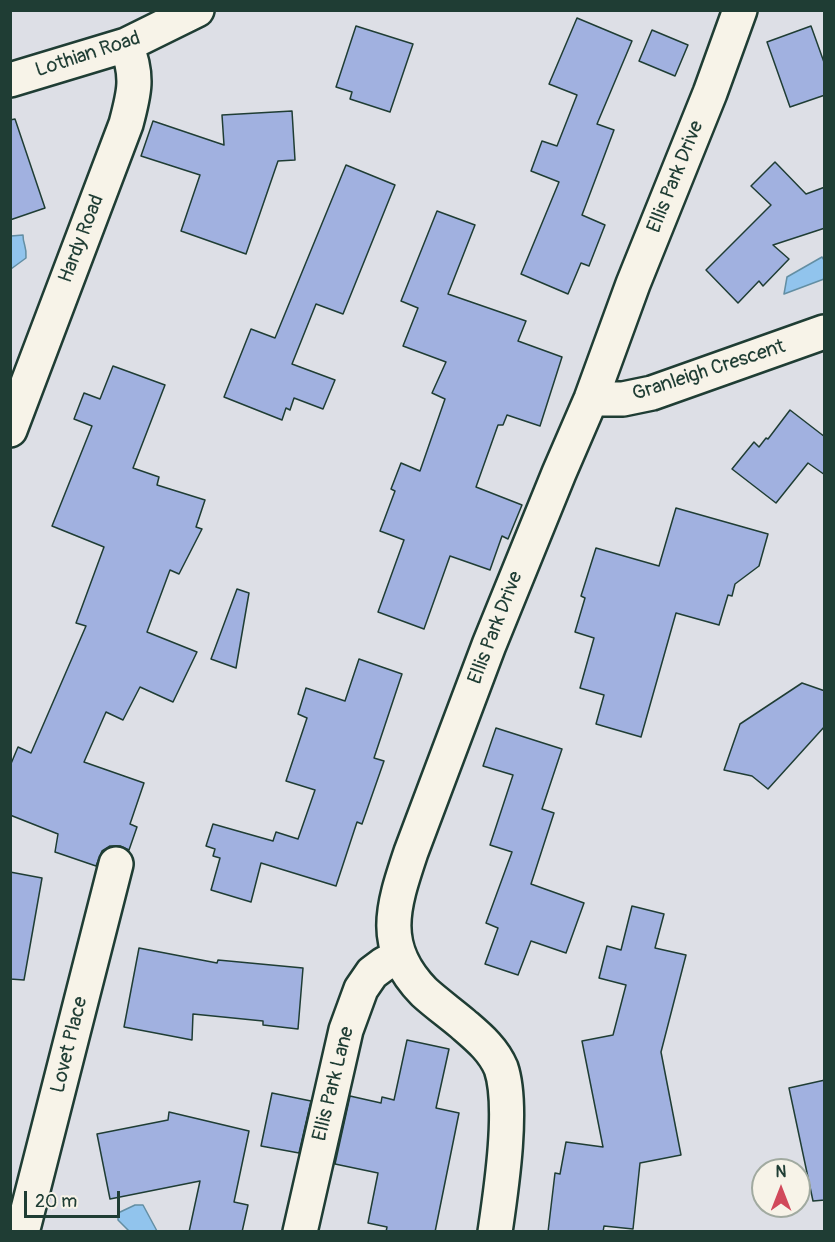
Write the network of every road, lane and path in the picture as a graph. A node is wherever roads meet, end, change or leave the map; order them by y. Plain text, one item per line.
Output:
1 (197, 10) edge
2 (740, 10) edge
3 (126, 45) junction
4 (10, 80) edge
5 (825, 332) edge
6 (591, 399) junction
7 (10, 430) edge
8 (116, 864) dead end
9 (399, 956) junction
10 (21, 1225) edge
11 (300, 1232) edge
12 (495, 1232) edge

1 - 3 street, Lothian Road
2 - 6 street, Ellis Park Drive
3 - 4 street, Lothian Road
3 - 7 street, Hardy Road
5 - 6 street, Granleigh Crescent
6 - 9 street, Ellis Park Drive
8 - 10 street, Lovet Place
9 - 11 street, Ellis Park Lane
9 - 12 street, Ellis Park Drive

